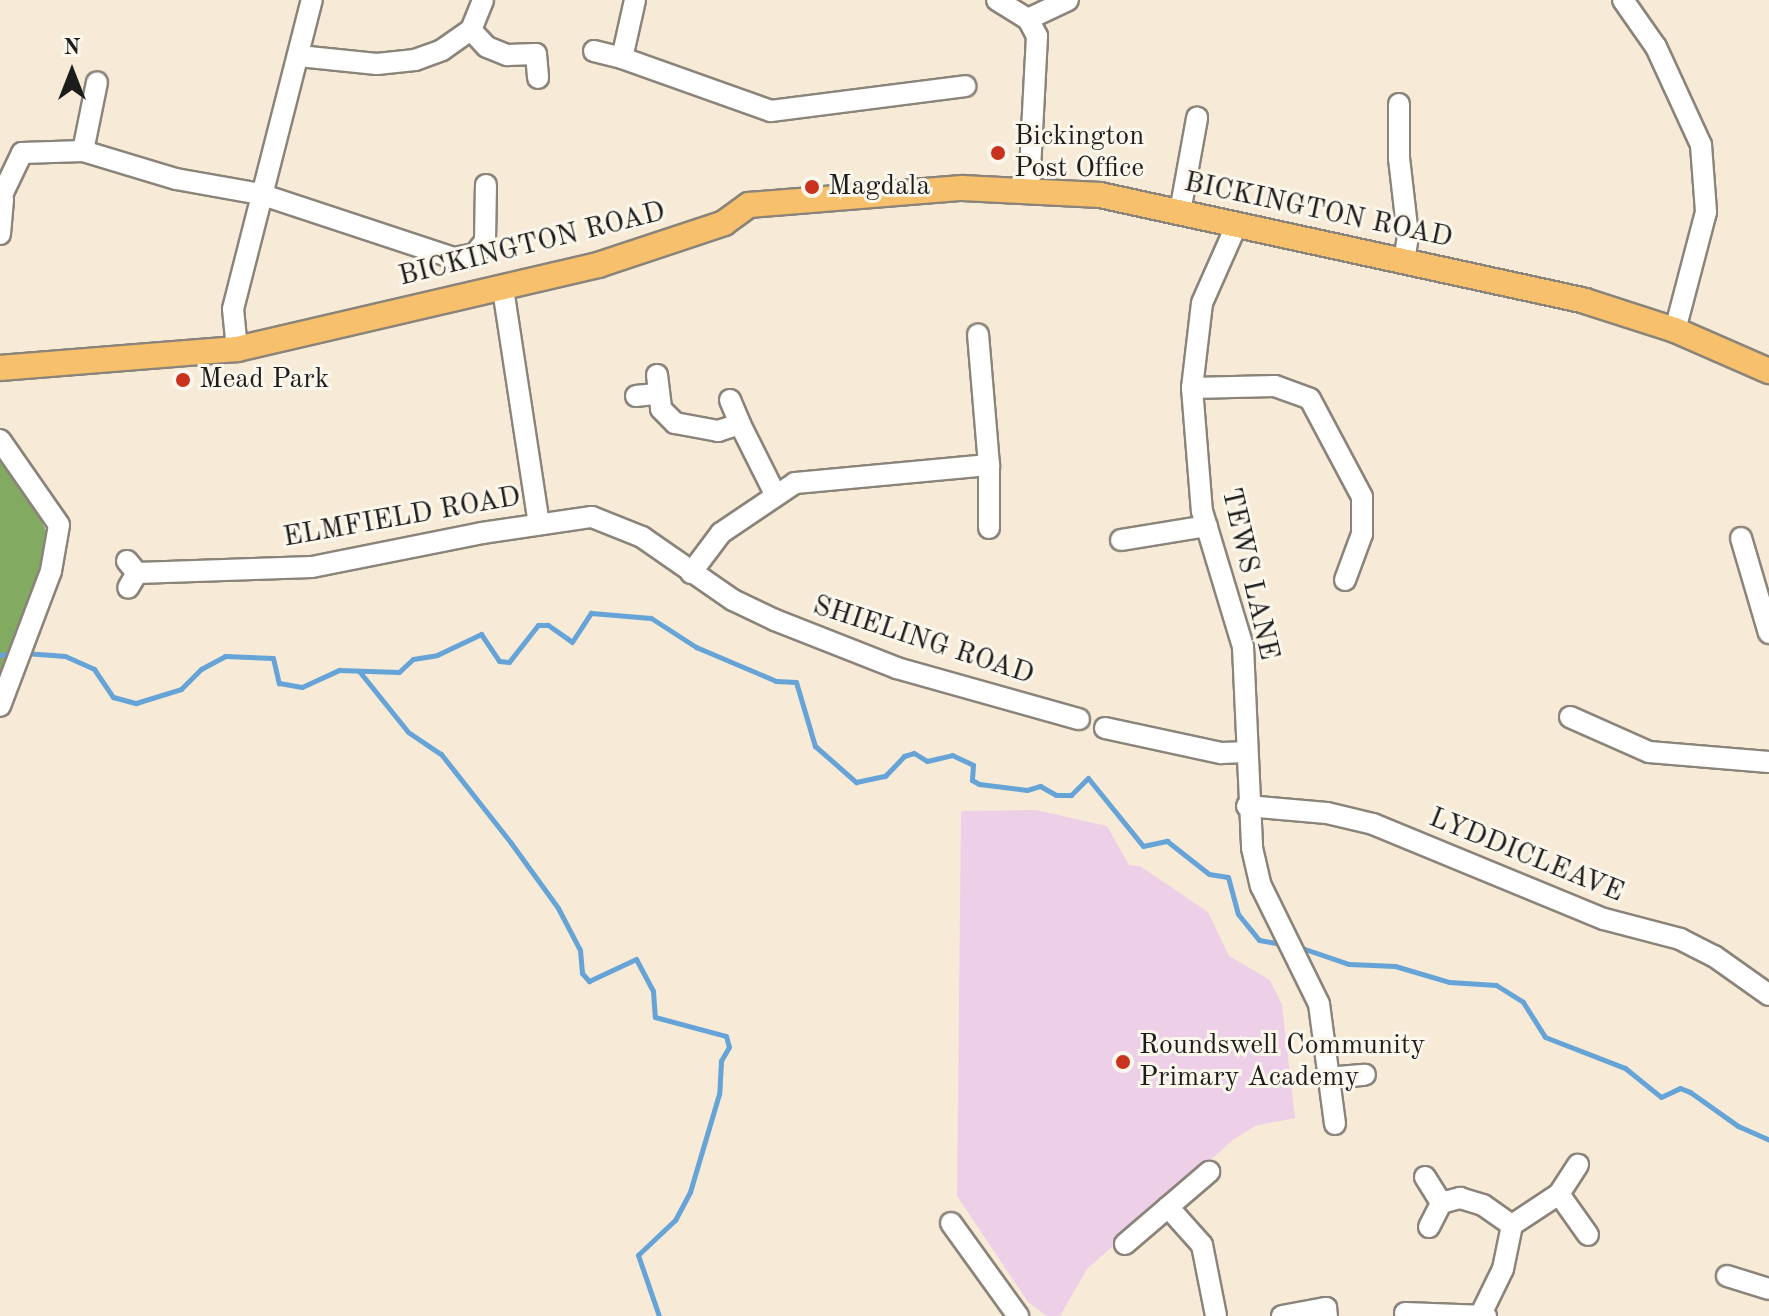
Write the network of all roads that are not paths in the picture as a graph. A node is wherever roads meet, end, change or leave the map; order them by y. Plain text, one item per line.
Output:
1 (483, 0) edge
2 (635, 0) edge
3 (997, 0) edge
4 (1068, 0) edge
5 (1623, 0) edge
6 (310, 2) edge
7 (1028, 19) junction
8 (471, 30) junction
9 (594, 51) dead end
10 (299, 56) junction
11 (622, 58) junction
12 (538, 78) dead end
13 (97, 82) dead end
14 (965, 86) dead end
15 (1399, 104) dead end
16 (1197, 118) dead end
17 (83, 151) junction
18 (486, 185) dead end
19 (1029, 189) junction
20 (260, 194) junction
21 (2, 199) edge
22 (1180, 212) junction
23 (1237, 224) junction
24 (0, 234) edge
25 (1404, 261) junction
26 (503, 289) junction
27 (1675, 330) junction
28 (978, 334) dead end
29 (237, 349) junction
30 (0, 368) edge
31 (1769, 371) edge
32 (649, 388) dead end
33 (1192, 388) junction
34 (730, 400) dead end
35 (740, 424) junction
36 (0, 440) edge
37 (989, 465) junction
38 (775, 494) junction
39 (539, 524) junction
40 (1207, 526) junction
41 (989, 528) dead end
42 (1741, 538) dead end
43 (1121, 540) dead end
44 (691, 573) junction
45 (131, 574) dead end
46 (1345, 580) dead end
47 (1769, 633) edge
48 (0, 706) edge
49 (1570, 717) dead end
50 (1079, 719) dead end
51 (1105, 728) dead end
52 (1246, 752) junction
53 (1769, 762) edge
54 (1247, 806) junction
55 (1769, 995) edge
56 (1365, 1075) dead end
57 (1327, 1078) junction
58 (1335, 1124) dead end
59 (1578, 1165) dead end
60 (1209, 1172) dead end
61 (1425, 1177) dead end
62 (1559, 1194) junction
63 (1441, 1203) junction
64 (1168, 1207) junction
65 (951, 1223) dead end
66 (1512, 1225) junction
67 (1429, 1227) dead end
68 (1588, 1235) dead end
69 (1125, 1244) dead end
70 (1727, 1276) dead end
71 (1769, 1289) edge
72 (1405, 1313) dead end
73 (1484, 1314) edge
74 (1018, 1316) edge
75 (1216, 1316) edge
76 (1282, 1316) edge
77 (1327, 1316) edge

1 - 8 street
2 - 11 street
3 - 7 street
4 - 7 street
5 - 27 street
6 - 10 street
7 - 19 street
8 - 10 street
8 - 12 street
9 - 11 street
10 - 20 street
11 - 14 street
13 - 17 street
15 - 25 street
16 - 22 street
17 - 20 street
17 - 21 street
18 - 20 street
19 - 22 main road, BICKINGTON ROAD
19 - 26 main road, BICKINGTON ROAD
20 - 29 street
21 - 24 street
22 - 23 main road, BICKINGTON ROAD
23 - 25 main road, BICKINGTON ROAD
23 - 33 street, TEWS LANE
25 - 27 main road, BICKINGTON ROAD
26 - 29 main road, BICKINGTON ROAD
26 - 39 street, ELMFIELD ROAD
27 - 31 main road, BICKINGTON ROAD
28 - 37 street
29 - 30 main road, BICKINGTON ROAD
32 - 35 street
33 - 40 street, TEWS LANE
33 - 46 street
34 - 35 street
35 - 38 street
36 - 48 street
37 - 38 street
37 - 41 street
38 - 44 street
39 - 44 street, SHIELING ROAD
39 - 45 street, ELMFIELD ROAD
40 - 43 street
40 - 52 street, TEWS LANE
42 - 47 street
44 - 50 street, SHIELING ROAD
49 - 53 street
51 - 52 street
52 - 54 street, TEWS LANE
54 - 55 street, LYDDICLEAVE
54 - 57 street, TEWS LANE
56 - 57 street
57 - 58 street, TEWS LANE
59 - 62 street
60 - 64 street
61 - 63 street
62 - 66 street
62 - 68 street
63 - 66 street
63 - 67 street
64 - 69 street
64 - 75 street
65 - 74 street
66 - 73 street
70 - 71 street
72 - 73 street
76 - 77 street

